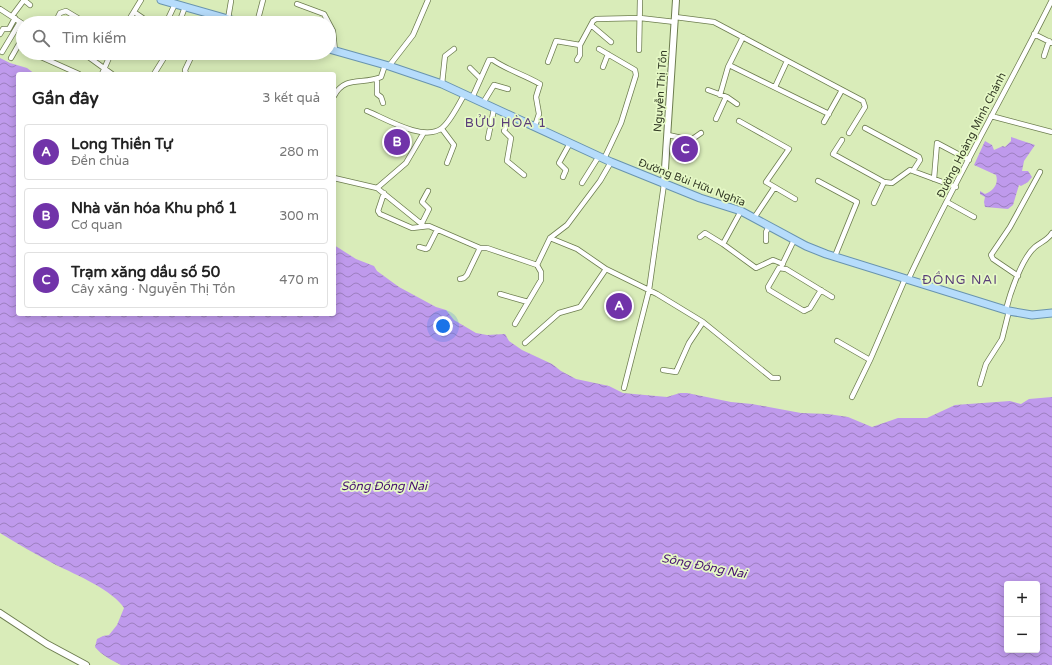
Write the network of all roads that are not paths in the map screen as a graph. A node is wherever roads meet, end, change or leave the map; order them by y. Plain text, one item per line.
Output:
1 (24, 0) edge
2 (141, 0) edge
3 (161, 0) edge
4 (263, 0) edge
5 (428, 0) edge
6 (640, 0) edge
7 (676, 0) edge
8 (1052, 0) edge
9 (231, 1) edge
10 (175, 4) junction
11 (297, 4) dead end
12 (30, 5) dead end
13 (185, 7) junction
14 (0, 9) edge
15 (1050, 10) edge
16 (134, 12) junction
17 (212, 14) joint
18 (58, 16) edge
19 (74, 16) edge
20 (131, 16) edge
21 (140, 16) edge
22 (170, 16) edge
23 (182, 16) edge
24 (218, 16) edge
25 (228, 16) edge
26 (258, 16) edge
27 (326, 16) edge
28 (14, 17) junction
29 (640, 18) junction
30 (675, 19) junction
31 (591, 24) junction
32 (16, 32) edge
33 (0, 34) edge
34 (1034, 34) junction
35 (743, 37) junction
36 (611, 42) dead end
37 (1051, 42) edge
38 (580, 45) junction
39 (454, 48) dead end
40 (16, 49) edge
41 (599, 49) dead end
42 (639, 50) dead end
43 (336, 51) edge
44 (2, 52) dead end
45 (608, 54) junction
46 (1044, 56) dead end
47 (11, 58) dead end
48 (48, 60) edge
49 (94, 60) edge
50 (108, 60) edge
51 (163, 60) edge
52 (190, 60) edge
53 (577, 60) dead end
54 (787, 61) junction
55 (548, 62) dead end
56 (387, 65) junction
57 (729, 65) junction
58 (105, 67) junction
59 (603, 67) dead end
60 (470, 68) dead end
61 (75, 72) edge
62 (103, 72) edge
63 (110, 72) edge
64 (155, 72) edge
65 (186, 72) edge
66 (480, 78) junction
67 (377, 79) junction
68 (442, 84) junction
69 (775, 87) junction
70 (508, 88) dead end
71 (708, 90) dead end
72 (842, 90) junction
73 (336, 93) edge
74 (464, 95) junction
75 (720, 95) junction
76 (726, 97) junction
77 (472, 98) junction
78 (383, 103) dead end
79 (483, 103) junction
80 (738, 104) dead end
81 (494, 109) junction
82 (367, 111) dead end
83 (829, 114) junction
84 (510, 116) junction
85 (990, 116) junction
86 (716, 119) dead end
87 (739, 121) dead end
88 (824, 122) dead end
89 (535, 126) junction
90 (865, 128) dead end
91 (442, 129) junction
92 (1051, 131) edge
93 (701, 133) dead end
94 (849, 133) dead end
95 (423, 134) junction
96 (668, 135) junction
97 (488, 138) dead end
98 (842, 140) dead end
99 (570, 143) junction
100 (605, 159) junction
101 (969, 160) junction
102 (447, 163) dead end
103 (913, 171) junction
104 (1040, 172) dead end
105 (524, 175) dead end
106 (336, 178) edge
107 (563, 178) dead end
108 (934, 179) junction
109 (818, 181) dead end
110 (884, 182) junction
111 (582, 183) dead end
112 (664, 184) junction
113 (956, 187) junction
114 (377, 188) junction
115 (774, 188) junction
116 (428, 191) dead end
117 (384, 193) junction
118 (795, 199) dead end
119 (947, 202) junction
120 (874, 203) dead end
121 (741, 211) junction
122 (974, 217) dead end
123 (754, 218) junction
124 (423, 224) junction
125 (769, 226) junction
126 (437, 230) junction
127 (1052, 233) edge
128 (700, 237) dead end
129 (550, 238) junction
130 (794, 240) junction
131 (766, 241) dead end
132 (723, 244) junction
133 (419, 247) dead end
134 (480, 248) junction
135 (834, 256) junction
136 (537, 265) junction
137 (782, 266) junction
138 (606, 269) junction
139 (1018, 276) junction
140 (460, 279) dead end
141 (906, 279) junction
142 (649, 290) junction
143 (821, 290) junction
144 (500, 294) dead end
145 (832, 297) dead end
146 (528, 302) junction
147 (1007, 310) junction
148 (1052, 313) edge
149 (703, 322) junction
150 (515, 324) dead end
151 (837, 342) dead end
152 (525, 343) dead end
153 (870, 360) junction
154 (664, 370) dead end
155 (778, 378) dead end
156 (980, 384) dead end
157 (624, 388) dead end
158 (852, 397) dead end
159 (0, 612) edge
160 (73, 662) edge
161 (86, 665) edge

1 - 12 street
1 - 28 street
2 - 16 street
3 - 10 main road
4 - 26 street
5 - 56 street
6 - 29 street
7 - 30 street, Nguyễn Thị Tồn
8 - 15 street, Đường Hoàng Minh Chánh
9 - 25 street
10 - 13 main road
10 - 22 street
11 - 27 street
13 - 17 main road
13 - 23 street
14 - 28 street
15 - 34 street, Đường Hoàng Minh Chánh
16 - 20 street
16 - 21 street
17 - 24 main road
18 - 19 street
28 - 33 street
29 - 30 street
29 - 31 street
29 - 42 street
30 - 35 street
30 - 96 street, Nguyễn Thị Tồn
31 - 36 street
31 - 38 street
32 - 44 street
34 - 37 street
34 - 85 street, Đường Hoàng Minh Chánh
35 - 54 street
35 - 57 street
37 - 46 street
38 - 53 street
38 - 55 street
39 - 68 street
40 - 47 street
41 - 45 street
43 - 56 main road, Đường Bùi Hữu Nghĩa
45 - 59 street
45 - 100 street
48 - 61 street
49 - 58 street
50 - 58 street
51 - 64 street
52 - 65 street
54 - 69 street
54 - 72 street
56 - 67 street
56 - 68 main road, Đường Bùi Hữu Nghĩa
57 - 69 street
57 - 75 street
58 - 62 street
58 - 63 street
60 - 66 street
66 - 77 street
66 - 89 street
67 - 73 street
67 - 78 street
68 - 74 main road, Đường Bùi Hữu Nghĩa
69 - 83 street
70 - 79 street
71 - 75 street
72 - 83 street
72 - 94 street
74 - 77 main road, Đường Bùi Hữu Nghĩa
74 - 91 street
75 - 76 street
76 - 80 street
76 - 86 street
77 - 79 main road, Đường Bùi Hữu Nghĩa
79 - 81 main road, Đường Bùi Hữu Nghĩa
81 - 84 main road, Đường Bùi Hữu Nghĩa
81 - 97 street
82 - 95 street
83 - 88 street
84 - 89 main road, Đường Bùi Hữu Nghĩa
84 - 105 street
85 - 92 street
85 - 101 street, Đường Hoàng Minh Chánh
87 - 115 street
89 - 99 main road, Đường Bùi Hữu Nghĩa
90 - 103 street
91 - 95 street
91 - 102 street
93 - 96 street
95 - 114 street
96 - 112 street, Nguyễn Thị Tồn
98 - 110 street
99 - 100 main road, Đường Bùi Hữu Nghĩa
99 - 107 street
100 - 111 street
100 - 112 main road, Đường Bùi Hữu Nghĩa
100 - 129 street
101 - 108 street
101 - 113 street, Đường Hoàng Minh Chánh
103 - 108 street
103 - 110 street
104 - 139 street
106 - 114 street
108 - 113 street
109 - 135 street
110 - 120 street
112 - 121 main road, Đường Bùi Hữu Nghĩa
112 - 142 street
113 - 119 street, Đường Hoàng Minh Chánh
114 - 117 street
115 - 118 street
115 - 123 street
116 - 124 street
117 - 124 street
117 - 124 street
119 - 122 street
119 - 141 street, Đường Hoàng Minh Chánh
121 - 123 main road, Đường Bùi Hữu Nghĩa
121 - 132 street
123 - 125 main road, Đường Bùi Hữu Nghĩa
124 - 126 street
125 - 130 main road, Đường Bùi Hữu Nghĩa
125 - 131 street
126 - 133 street
126 - 134 street
127 - 139 street
128 - 132 street
129 - 136 street
129 - 138 street
130 - 135 main road, Đường Bùi Hữu Nghĩa
130 - 137 street
132 - 137 street
134 - 136 street
134 - 140 street
135 - 141 main road, Đường Bùi Hữu Nghĩa
136 - 146 street
137 - 143 street
137 - 143 street
138 - 142 street
138 - 152 street
139 - 147 street
141 - 147 main road, Đường Bùi Hữu Nghĩa
141 - 153 street, Đường Hoàng Minh Chánh
142 - 149 street
142 - 157 street
143 - 145 street
144 - 146 street
146 - 150 street
147 - 148 main road, Đường Bùi Hữu Nghĩa
147 - 156 street
149 - 154 street
149 - 155 street
151 - 153 street
153 - 158 street, Đường Hoàng Minh Chánh
159 - 160 street
160 - 161 street

